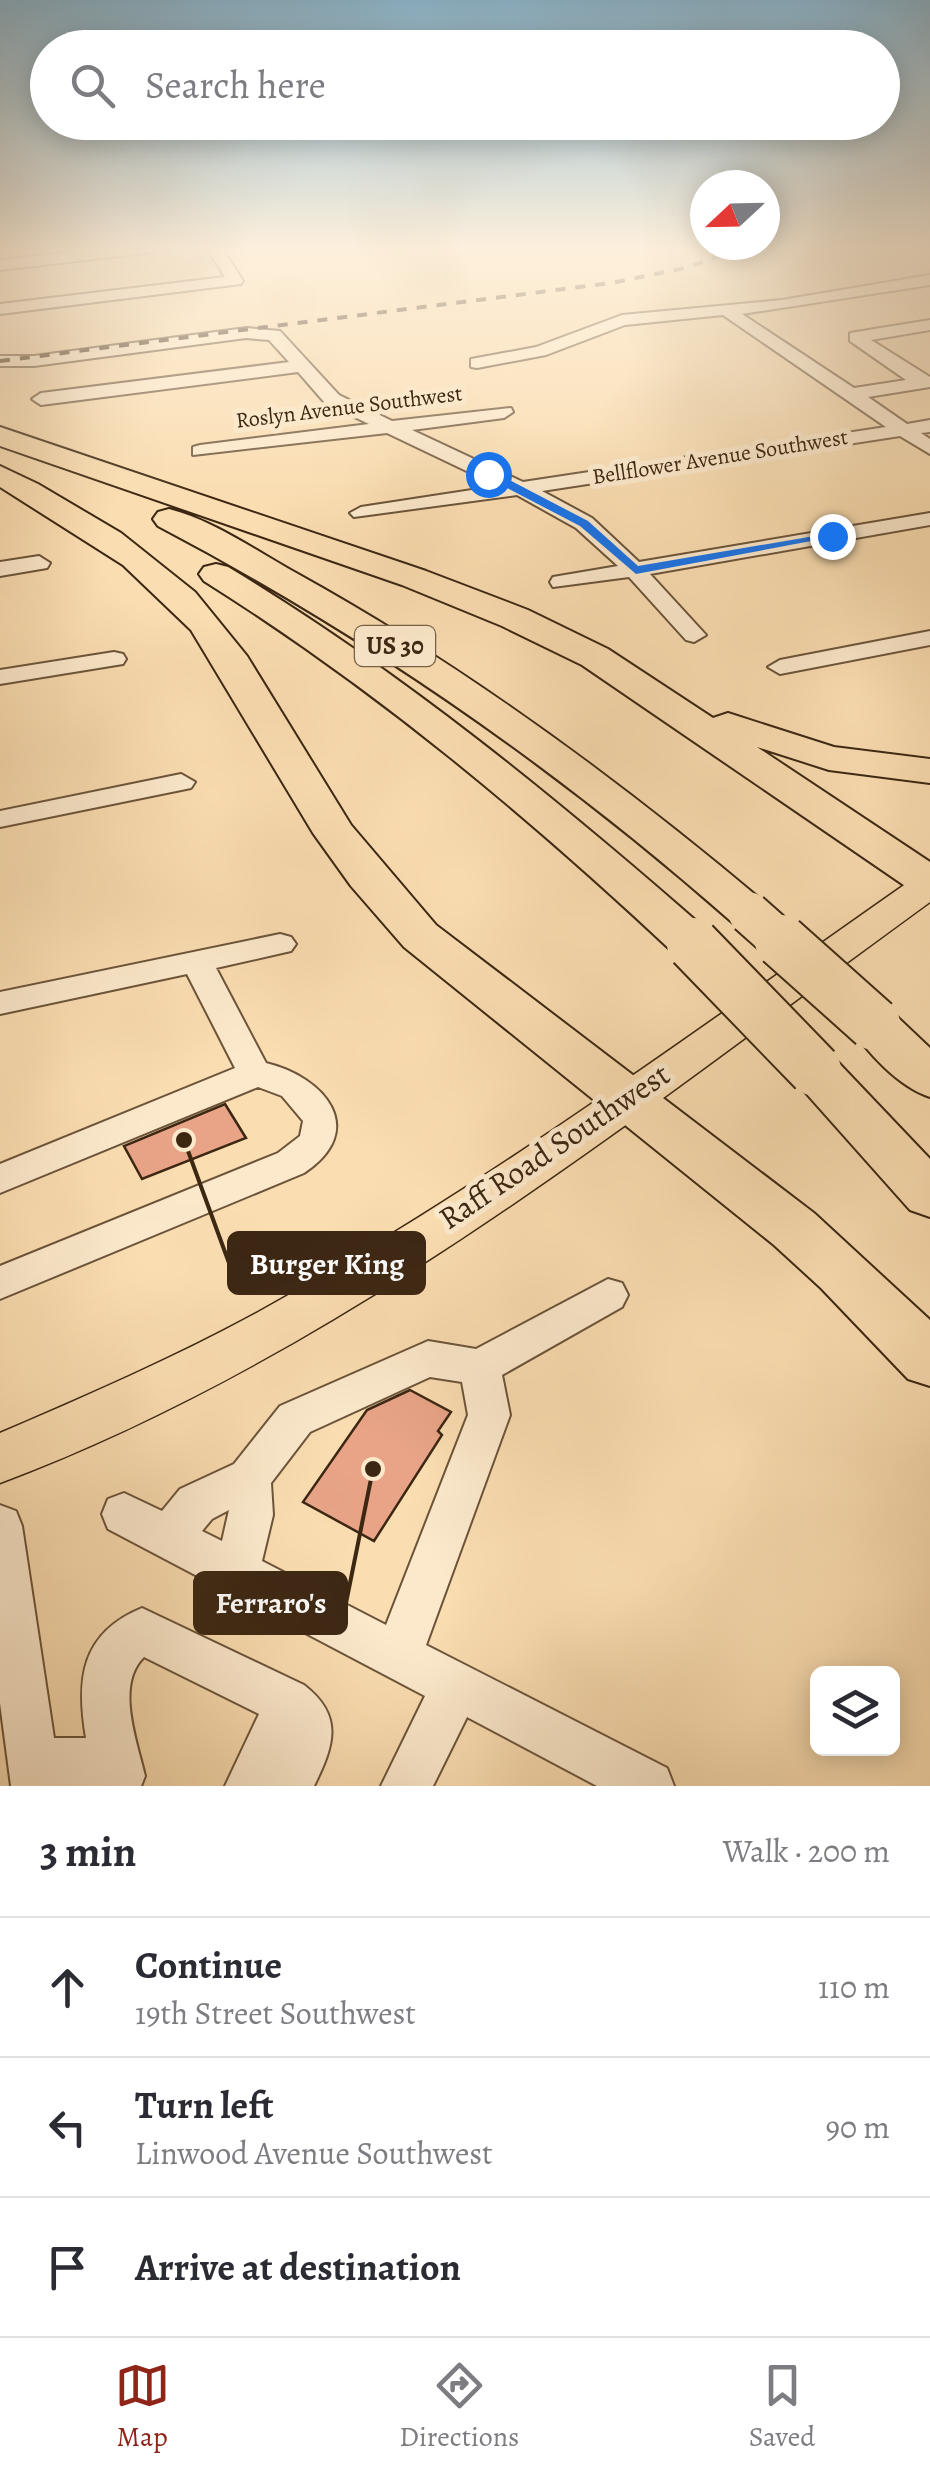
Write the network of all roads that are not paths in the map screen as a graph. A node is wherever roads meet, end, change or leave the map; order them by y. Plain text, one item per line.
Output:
1 (593, 331) edge
2 (758, 331) edge
3 (885, 331) edge
4 (0, 361) edge
5 (478, 364) dead end
6 (300, 366) junction
7 (926, 382) edge
8 (851, 394) junction
9 (41, 400) dead end
10 (504, 412) dead end
11 (930, 426) edge
12 (385, 427) junction
13 (901, 432) junction
14 (0, 436) edge
15 (0, 445) edge
16 (930, 448) edge
17 (200, 451) dead end
18 (0, 465) edge
19 (0, 476) edge
20 (520, 488) junction
21 (361, 513) dead end
22 (930, 519) edge
23 (39, 563) dead end
24 (0, 569) edge
25 (636, 570) junction
26 (561, 582) dead end
27 (694, 635) dead end
28 (930, 638) edge
29 (595, 657) junction
30 (114, 659) dead end
31 (780, 667) dead end
32 (0, 678) edge
33 (930, 771) edge
34 (181, 782) dead end
35 (0, 818) edge
36 (930, 883) edge
37 (280, 944) dead end
38 (197, 962) junction
39 (0, 1003) edge
40 (255, 1074) junction
41 (930, 1078) edge
42 (626, 1098) junction
43 (0, 1179) edge
44 (930, 1195) edge
45 (0, 1283) edge
46 (608, 1295) dead end
47 (930, 1360) edge
48 (480, 1367) junction
49 (0, 1459) edge
50 (249, 1478) junction
51 (124, 1514) dead end
52 (0, 1526) edge
53 (168, 1537) junction
54 (236, 1572) junction
55 (7, 1618) edge
56 (398, 1657) junction
57 (456, 1686) junction
58 (287, 1702) junction
59 (35, 1775) edge
60 (116, 1782) edge
61 (250, 1786) edge
62 (287, 1786) edge
63 (406, 1786) edge
64 (648, 1786) edge

1 - 5 street
2 - 8 street
3 - 7 street
4 - 6 street
6 - 9 street
6 - 12 street
7 - 8 street
8 - 13 street
10 - 12 street, Roslyn Avenue Southwest
11 - 13 street, Bellflower Avenue Southwest
12 - 17 street, Roslyn Avenue Southwest
12 - 20 street
13 - 16 street
13 - 20 street, Bellflower Avenue Southwest
14 - 29 highway
15 - 41 highway, US 30, bridge
18 - 44 highway, US 30, bridge
19 - 42 highway
20 - 21 street, Bellflower Avenue Southwest
20 - 25 street
22 - 25 street
23 - 24 street
25 - 26 street
25 - 27 street
28 - 31 street
29 - 33 highway
29 - 36 highway
30 - 32 street
34 - 35 street
36 - 42 main road, Raff Road Southwest
37 - 38 street
38 - 39 street
38 - 40 street
40 - 43 street
40 - 45 street
42 - 47 highway
42 - 49 main road, Raff Road Southwest
46 - 48 street
48 - 50 street
48 - 56 street
50 - 53 street
50 - 54 street
51 - 53 street
52 - 55 street
53 - 54 street
54 - 56 street
55 - 59 street
56 - 57 street
57 - 63 street
57 - 64 street
58 - 60 street
58 - 61 street
58 - 62 street
59 - 60 street

